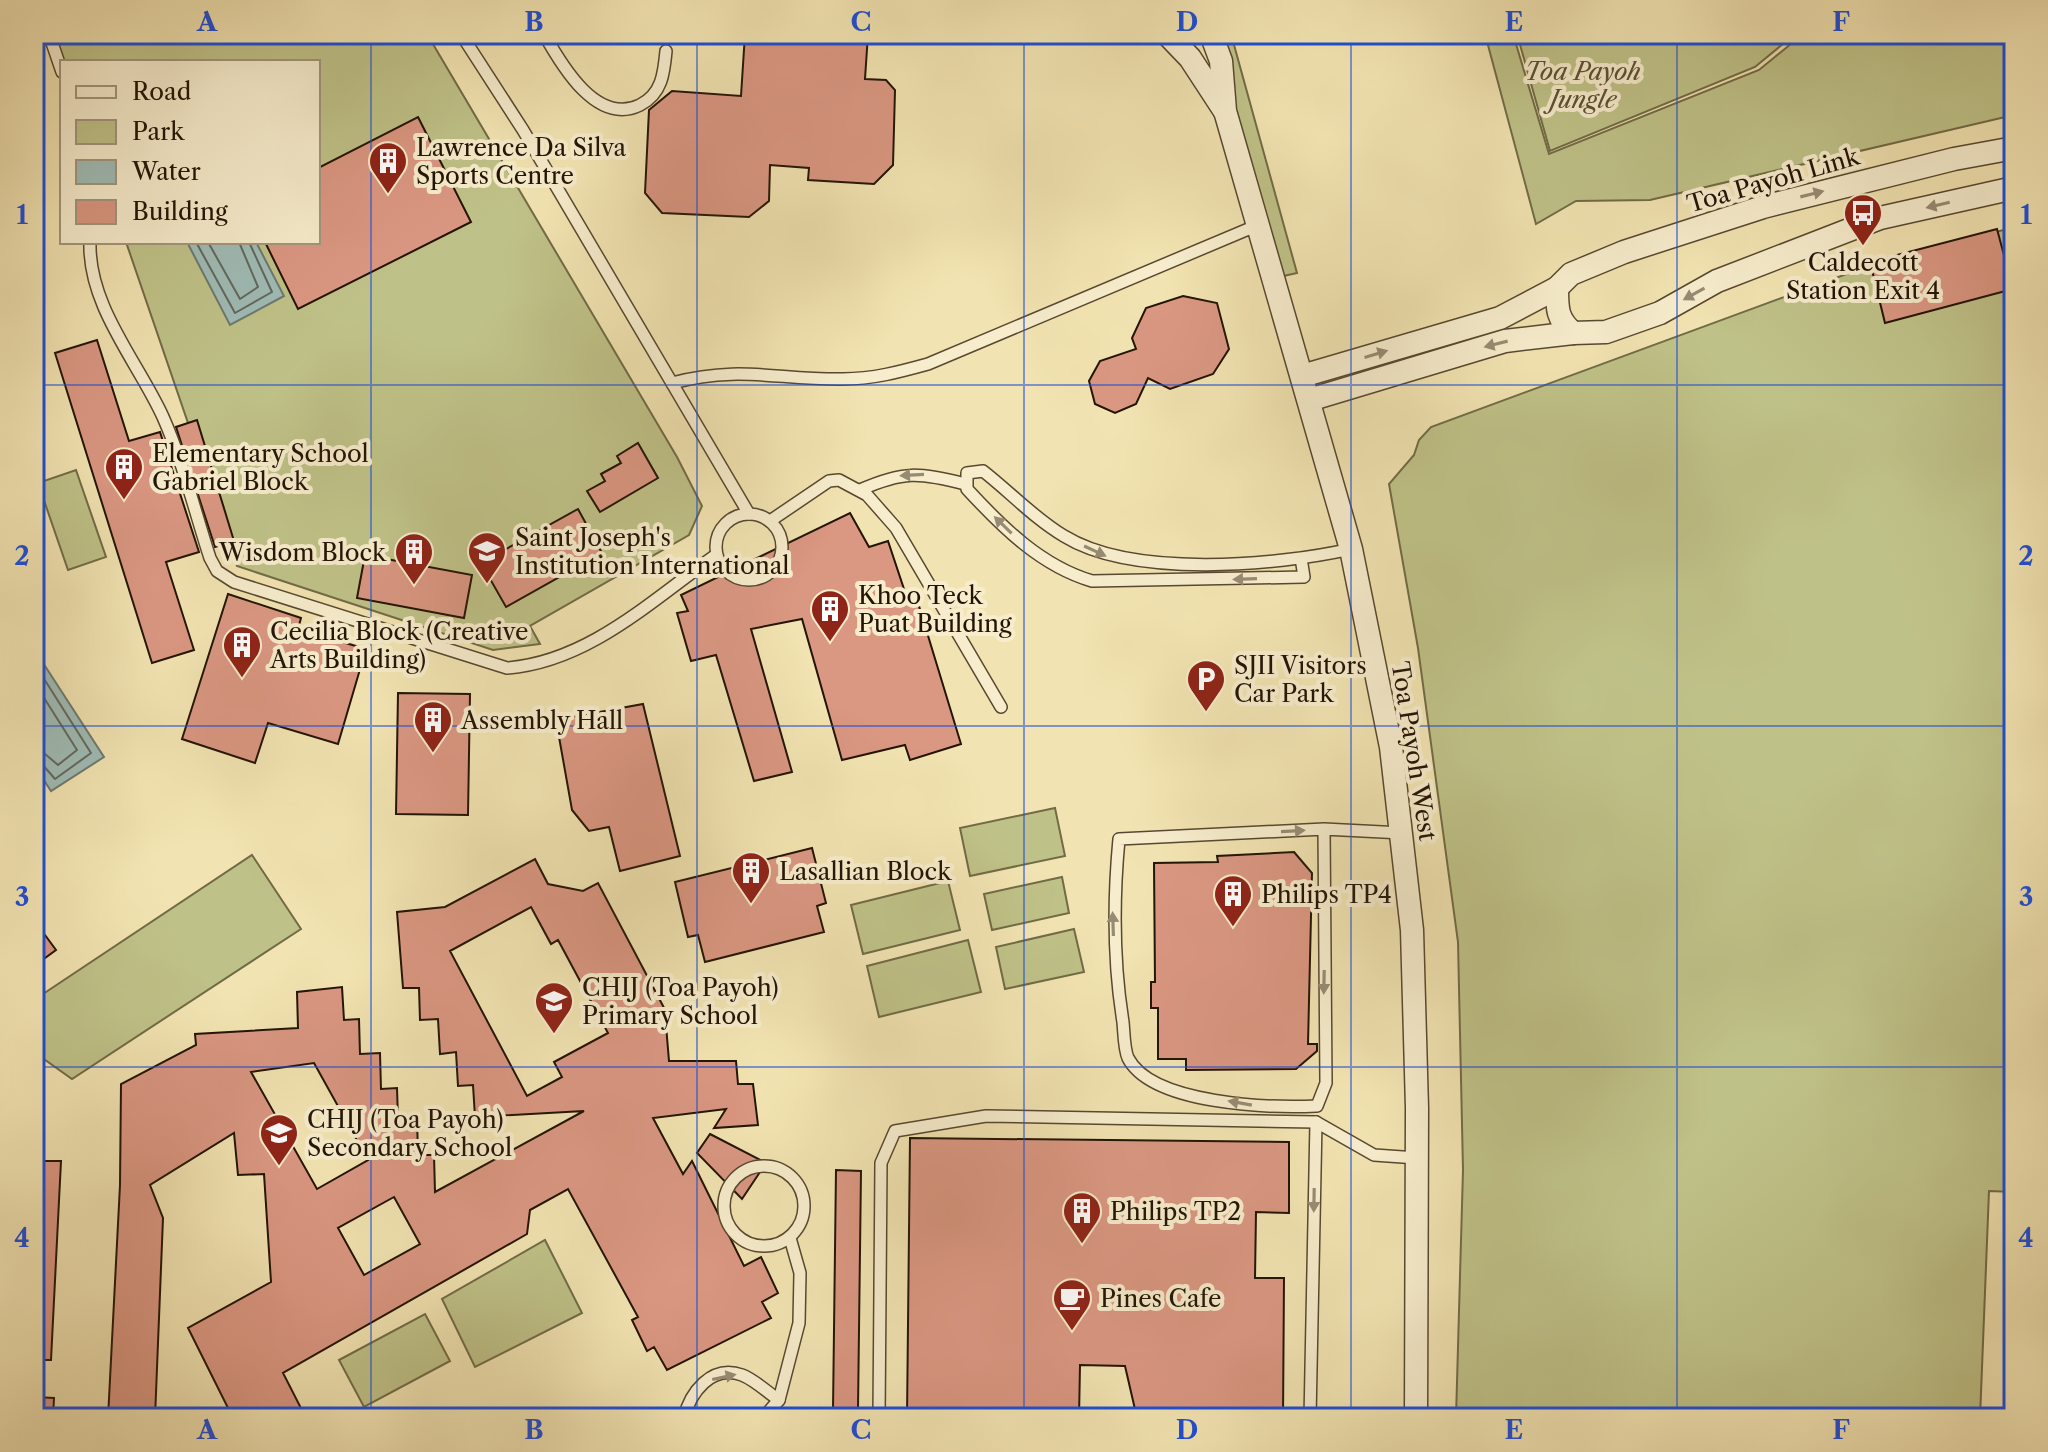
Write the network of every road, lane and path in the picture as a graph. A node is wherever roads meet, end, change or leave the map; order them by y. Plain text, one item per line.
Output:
1 (49, 34) edge
2 (461, 34) edge
3 (544, 34) edge
4 (1167, 34) edge
5 (1211, 34) edge
6 (666, 51) dead end
7 (60, 66) edge
8 (1225, 111) junction
9 (2014, 148) edge
10 (2014, 188) edge
11 (1258, 225) junction
12 (90, 244) edge
13 (1557, 288) junction
14 (1573, 333) junction
15 (1302, 376) junction
16 (672, 383) junction
17 (1309, 400) junction
18 (965, 484) junction
19 (860, 490) junction
20 (749, 514) junction
21 (770, 521) junction
22 (1351, 549) junction
23 (716, 555) junction
24 (1301, 558) junction
25 (1001, 707) dead end
26 (1324, 829) junction
27 (1402, 833) junction
28 (1316, 1122) junction
29 (1417, 1158) junction
30 (790, 1238) junction
31 (779, 1400) junction
32 (684, 1418) edge
33 (763, 1418) edge
34 (879, 1418) edge
35 (1310, 1418) edge
36 (1416, 1418) edge

1 - 7 lane
2 - 16 lane
3 - 6 lane
4 - 8 street, Toa Payoh West
5 - 8 street, Toa Payoh West
8 - 11 street, Toa Payoh West
13 -> 9 street, Toa Payoh Link
10 -> 14 street
11 - 15 street, Toa Payoh West
11 - 16 lane
12 - 23 lane
13 - 14 street
15 -> 13 street, Toa Payoh Link
14 -> 17 street
15 - 17 street, Toa Payoh West
16 - 20 lane
17 - 22 street, Toa Payoh West
18 -> 19 lane
18 -> 24 lane
24 -> 18 lane
19 - 21 lane
19 - 25 lane
20 - 21 lane
20 - 23 lane
21 - 23 lane
22 - 24 lane
22 - 27 street, Toa Payoh West
26 -> 26 lane
26 - 27 lane
27 - 29 street, Toa Payoh West
28 - 29 lane
28 - 34 lane
28 -> 35 lane
29 - 36 street, Toa Payoh West
30 - 30 lane
30 - 31 lane
32 -> 31 lane
31 - 33 lane

